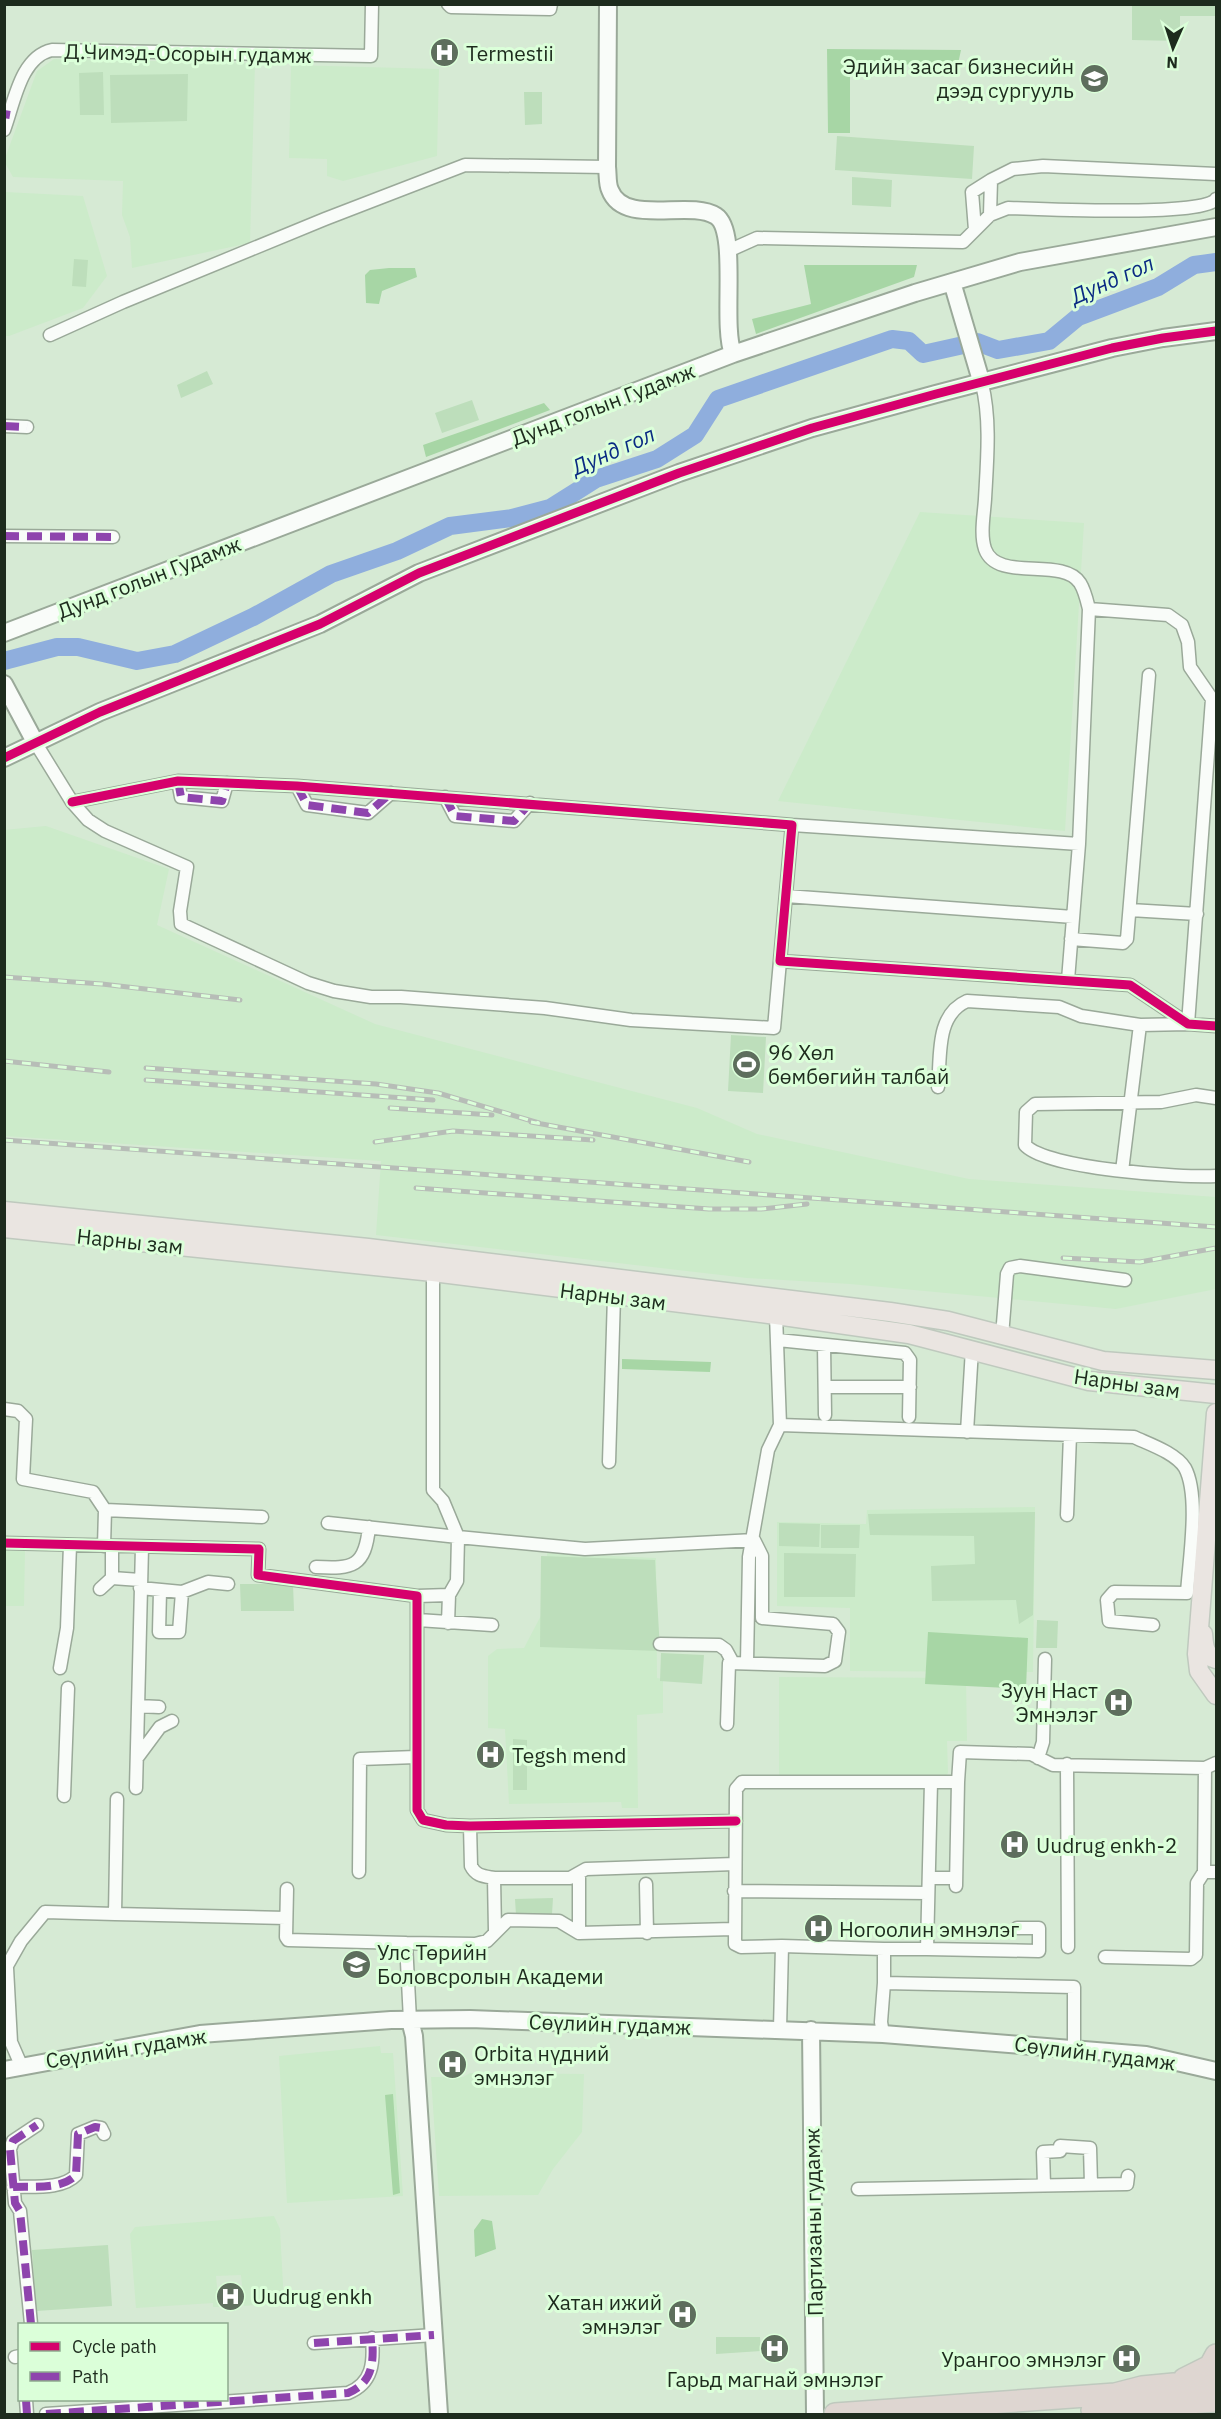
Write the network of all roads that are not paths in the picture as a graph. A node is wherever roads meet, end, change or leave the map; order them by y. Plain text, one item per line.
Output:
1 (372, 4) edge
2 (448, 4) edge
3 (551, 4) edge
4 (608, 4) edge
5 (7, 114) edge
6 (4, 130) edge
7 (607, 168) junction
8 (1216, 174) edge
9 (991, 180) junction
10 (1216, 199) edge
11 (990, 215) junction
12 (1216, 227) edge
13 (975, 230) junction
14 (728, 251) junction
15 (954, 287) junction
16 (1216, 331) edge
17 (50, 335) dead end
18 (733, 354) junction
19 (981, 379) junction
20 (4, 426) edge
21 (27, 427) dead end
22 (4, 536) edge
23 (113, 537) dead end
24 (1089, 609) junction
25 (4, 633) edge
26 (1149, 675) dead end
27 (4, 684) edge
28 (35, 742) junction
29 (4, 758) edge
30 (178, 781) junction
31 (227, 783) junction
32 (297, 786) junction
33 (391, 793) junction
34 (445, 797) junction
35 (72, 802) junction
36 (530, 803) junction
37 (792, 825) junction
38 (1080, 844) junction
39 (786, 896) junction
40 (1130, 910) junction
41 (1197, 914) junction
42 (1073, 917) junction
43 (1071, 939) junction
44 (780, 961) junction
45 (1068, 980) junction
46 (1188, 1024) junction
47 (1140, 1025) junction
48 (1216, 1026) edge
49 (938, 1087) dead end
50 (1216, 1098) edge
51 (1130, 1104) junction
52 (1122, 1171) junction
53 (1216, 1176) edge
54 (4, 1211) edge
55 (4, 1228) edge
56 (336, 1245) junction
57 (301, 1258) junction
58 (433, 1272) junction
59 (1125, 1280) dead end
60 (614, 1296) junction
61 (765, 1297) junction
62 (730, 1310) junction
63 (776, 1315) junction
64 (1002, 1336) junction
65 (778, 1340) junction
66 (824, 1345) junction
67 (972, 1349) junction
68 (1216, 1370) edge
69 (825, 1387) junction
70 (910, 1387) junction
71 (1216, 1394) edge
72 (4, 1409) edge
73 (1216, 1413) edge
74 (825, 1415) dead end
75 (909, 1417) dead end
76 (780, 1425) junction
77 (967, 1432) junction
78 (1070, 1435) junction
79 (609, 1462) dead end
80 (105, 1510) junction
81 (1067, 1515) dead end
82 (261, 1517) dead end
83 (328, 1522) dead end
84 (369, 1527) junction
85 (458, 1537) junction
86 (754, 1540) junction
87 (4, 1543) edge
88 (70, 1545) junction
89 (108, 1546) junction
90 (142, 1546) junction
91 (316, 1567) dead end
92 (112, 1578) junction
93 (140, 1584) junction
94 (228, 1584) dead end
95 (100, 1589) dead end
96 (160, 1591) junction
97 (182, 1592) junction
98 (1195, 1593) junction
99 (449, 1595) junction
100 (417, 1596) junction
101 (1200, 1614) junction
102 (417, 1620) junction
103 (448, 1623) junction
104 (492, 1625) dead end
105 (1153, 1625) dead end
106 (660, 1644) dead end
107 (1045, 1659) dead end
108 (1216, 1659) edge
109 (732, 1661) junction
110 (747, 1662) junction
111 (60, 1668) dead end
112 (68, 1688) dead end
113 (1216, 1695) edge
114 (138, 1706) junction
115 (159, 1707) dead end
116 (172, 1720) dead end
117 (727, 1724) dead end
118 (416, 1757) junction
119 (137, 1758) junction
120 (1038, 1758) junction
121 (1067, 1764) junction
122 (1211, 1766) edge
123 (931, 1782) junction
124 (958, 1782) junction
125 (136, 1788) dead end
126 (64, 1796) dead end
127 (117, 1799) dead end
128 (736, 1821) junction
129 (470, 1826) junction
130 (735, 1864) junction
131 (359, 1872) dead end
132 (1210, 1872) edge
133 (579, 1875) junction
134 (494, 1878) junction
135 (929, 1878) junction
136 (646, 1884) dead end
137 (286, 1889) dead end
138 (734, 1891) junction
139 (928, 1893) junction
140 (115, 1914) junction
141 (286, 1918) junction
142 (1017, 1928) dead end
143 (733, 1929) junction
144 (495, 1931) junction
145 (579, 1933) junction
146 (647, 1933) junction
147 (406, 1942) junction
148 (782, 1946) junction
149 (1068, 1947) dead end
150 (884, 1949) junction
151 (927, 1949) junction
152 (1105, 1958) dead end
153 (6, 1970) edge
154 (884, 1983) junction
155 (410, 2020) junction
156 (780, 2029) junction
157 (811, 2030) junction
158 (883, 2034) junction
159 (1074, 2047) junction
160 (21, 2065) junction
161 (4, 2070) edge
162 (1216, 2071) edge
163 (38, 2125) dead end
164 (104, 2134) dead end
165 (1128, 2176) dead end
166 (1091, 2184) junction
167 (1044, 2185) junction
168 (13, 2187) junction
169 (858, 2189) dead end
170 (10, 2204) edge
171 (31, 2323) edge
172 (435, 2335) junction
173 (372, 2338) junction
174 (314, 2343) dead end
175 (1216, 2355) edge
176 (1216, 2380) edge
177 (1174, 2384) junction
178 (228, 2399) edge
179 (184, 2401) edge
180 (1216, 2401) edge
181 (163, 2402) edge
182 (1118, 2408) junction
183 (46, 2415) edge
184 (439, 2415) edge
185 (815, 2415) edge
186 (835, 2415) edge
187 (1029, 2415) edge
188 (1204, 2415) edge

1 - 5 street, Д.Чимэд-Осорын гудамж
2 - 3 street
4 - 7 main road
5 - 6 street, Д.Чимэд-Осорын гудамж
7 - 14 main road
7 - 17 street
8 - 9 street
9 - 11 street
9 - 13 street
10 - 11 street
11 - 13 street
12 - 15 main road, Дунд голын Гудамж
13 - 14 street
14 - 18 main road
15 - 18 main road, Дунд голын Гудамж
15 - 19 main road
16 - 19 main road
18 - 25 main road, Дунд голын Гудамж
19 - 24 street
19 - 28 main road
20 - 21 street
22 - 23 street
24 - 38 street
24 - 41 street
26 - 40 street
27 - 28 main road
28 - 29 main road
28 - 35 street
30 - 31 street
30 - 31 street
30 - 35 street
31 - 32 street
32 - 33 street
32 - 33 street
33 - 34 street
34 - 36 street
34 - 36 street
35 - 44 street
36 - 37 street
37 - 38 street
37 - 39 street
38 - 42 street
39 - 42 street
39 - 44 street
40 - 41 street
40 - 43 street
41 - 46 street
42 - 43 street
43 - 45 street
44 - 45 street
45 - 46 street
46 - 47 street
46 - 48 street
47 - 49 street
47 - 51 street
50 - 51 street
51 - 52 street
51 - 52 street
52 - 53 street
54 - 56 main road, Нарны зам
55 - 57 main road, Нарны зам
56 - 57 main road
56 - 61 main road, Нарны зам
57 - 58 main road, Нарны зам
58 - 60 main road, Нарны зам
58 - 85 street
59 - 64 street
60 - 62 main road, Нарны зам
60 - 79 street
61 - 62 main road
61 - 64 main road, Нарны зам
62 - 63 main road, Нарны зам
63 - 65 street
63 - 67 main road, Нарны зам
64 - 68 main road, Нарны зам
65 - 66 street
65 - 76 street
66 - 69 street
66 - 70 street
67 - 71 main road, Нарны зам
67 - 77 street
69 - 70 street
69 - 74 street
70 - 75 street
72 - 80 street
73 - 98 main road
76 - 77 street
76 - 86 street
77 - 78 street
78 - 81 street
78 - 98 street
80 - 82 street
80 - 89 street
83 - 84 street
84 - 85 street
84 - 91 street
85 - 86 street
85 - 99 street
86 - 110 street
86 - 110 street
87 - 88 street
88 - 89 street
88 - 111 street
89 - 90 street
89 - 92 street
90 - 93 street
90 - 100 street
92 - 93 street
92 - 95 street
93 - 96 street
93 - 114 street
94 - 97 street
96 - 97 street
96 - 97 street
98 - 101 main road
98 - 105 street
99 - 100 street
99 - 103 street
100 - 102 street
101 - 108 main road
101 - 113 main road
102 - 103 street
102 - 118 street
103 - 104 street
106 - 109 street
107 - 120 street
109 - 110 street
109 - 117 street
112 - 126 street
114 - 115 street
114 - 119 street
116 - 119 street
118 - 129 street
118 - 131 street
119 - 125 street
120 - 121 street
120 - 124 street
121 - 122 street
121 - 149 street
122 - 132 street
123 - 124 street
123 - 128 street
123 - 135 street
124 - 135 street
127 - 140 street
128 - 129 street
128 - 130 street
129 - 134 street
130 - 133 street
130 - 138 street
132 - 152 street
133 - 134 street
133 - 145 street
134 - 144 street
135 - 139 street
136 - 146 street
137 - 141 street
138 - 139 street
138 - 143 street
139 - 151 street
140 - 141 street
140 - 153 street
141 - 147 street
142 - 151 street
143 - 146 street
143 - 148 street
144 - 145 street
144 - 147 street
145 - 146 street
147 - 155 street
148 - 150 street
148 - 156 street
150 - 151 street
150 - 154 street
153 - 160 street
154 - 158 street
154 - 159 street
155 - 156 main road, Сөүлийн гудамж
155 - 160 main road, Сөүлийн гудамж
155 - 172 main road
156 - 157 main road, Сөүлийн гудамж
157 - 158 main road, Сөүлийн гудамж
157 - 185 main road, Партизаны гудамж
158 - 159 main road, Сөүлийн гудамж
159 - 162 main road, Сөүлийн гудамж
160 - 161 main road, Сөүлийн гудамж
163 - 168 street
164 - 168 street
165 - 166 street
166 - 167 street
166 - 167 street
167 - 169 street
168 - 170 street
170 - 171 street
172 - 173 street
172 - 184 main road
173 - 174 street
173 - 178 street
175 - 177 highway
176 - 177 highway
177 - 186 highway
179 - 181 street
180 - 182 highway
181 - 183 street
182 - 187 highway
182 - 188 highway

